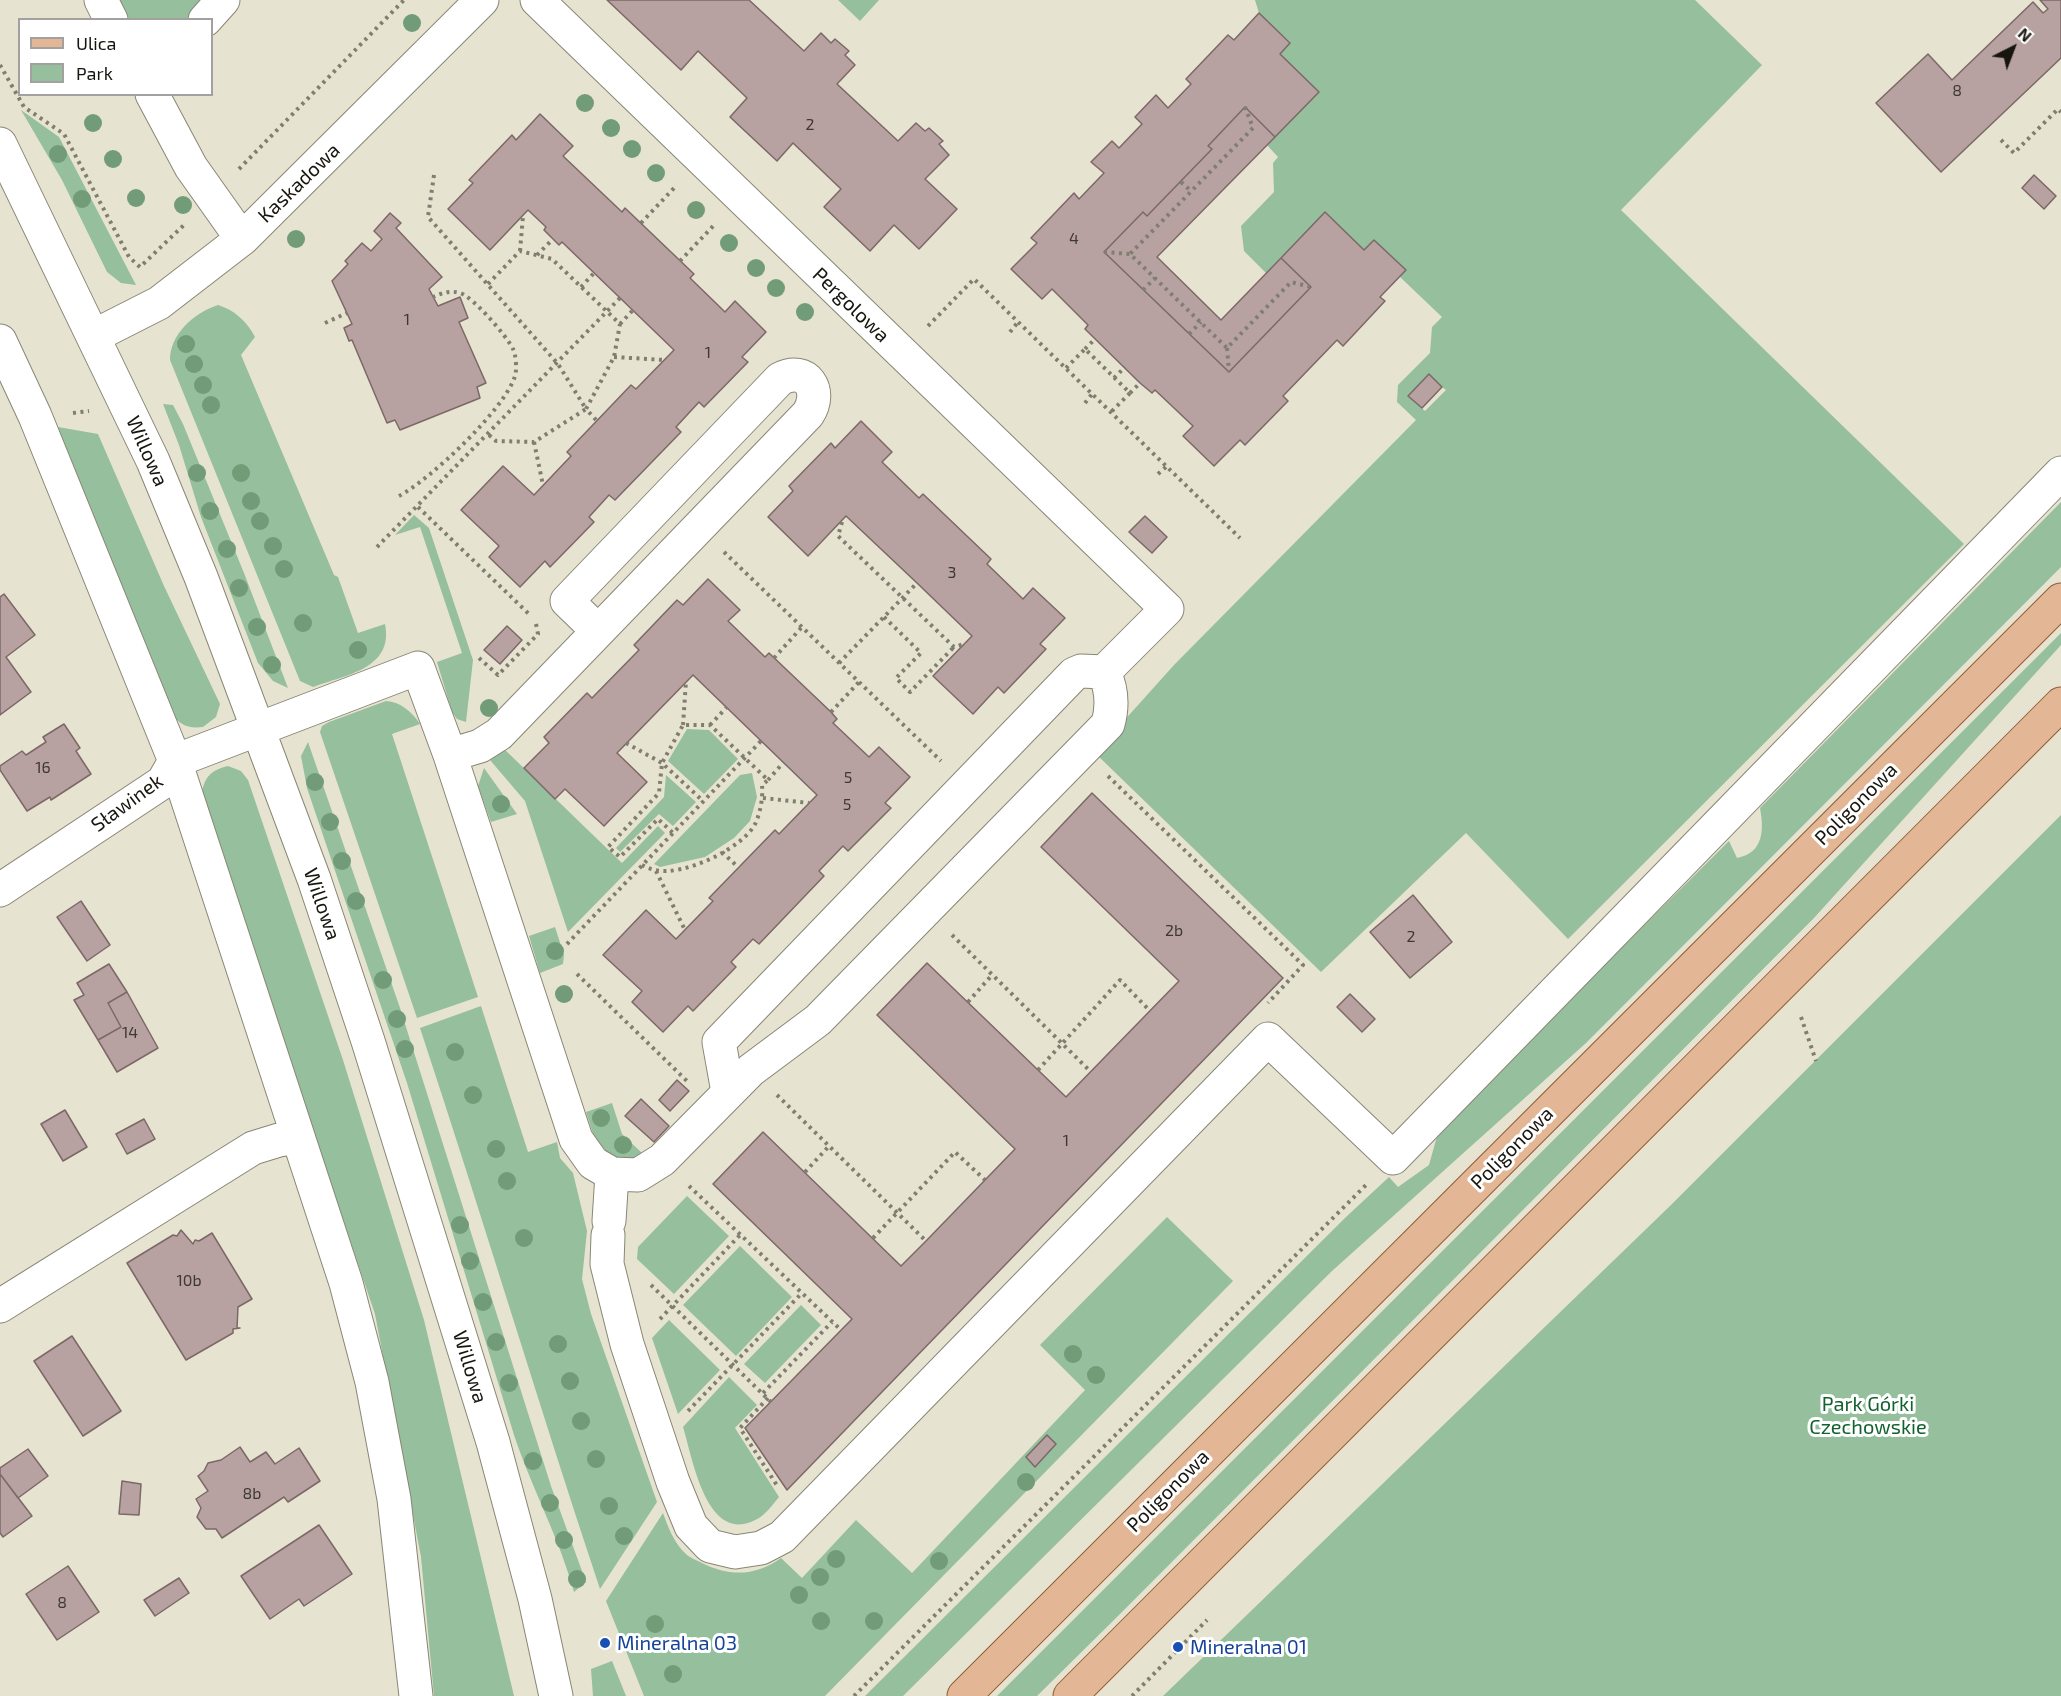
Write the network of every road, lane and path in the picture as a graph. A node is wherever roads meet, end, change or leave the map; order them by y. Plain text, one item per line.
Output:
1 (101, 0) edge
2 (223, 0) edge
3 (404, 0) edge
4 (482, 0) edge
5 (537, 0) edge
6 (110, 18) edge
7 (207, 18) edge
8 (0, 65) edge
9 (18, 96) edge
10 (18, 96) edge
11 (153, 96) edge
12 (1245, 107) dead end
13 (2061, 112) edge
14 (2001, 140) dead end
15 (0, 144) edge
16 (434, 175) dead end
17 (1180, 182) dead end
18 (678, 183) dead end
19 (1191, 191) junction
20 (212, 198) junction
21 (523, 216) dead end
22 (717, 222) dead end
23 (641, 223) dead end
24 (242, 239) junction
25 (553, 239) dead end
26 (520, 251) junction
27 (1104, 252) dead end
28 (1130, 254) junction
29 (537, 255) junction
30 (680, 261) dead end
31 (594, 273) dead end
32 (1155, 278) junction
33 (488, 284) junction
34 (581, 287) junction
35 (1311, 287) dead end
36 (1143, 290) dead end
37 (434, 297) dead end
38 (620, 298) dead end
39 (633, 310) dead end
40 (607, 312) junction
41 (347, 313) dead end
42 (1018, 322) junction
43 (1201, 322) junction
44 (325, 323) dead end
45 (620, 324) junction
46 (925, 330) dead end
47 (1010, 332) dead end
48 (1189, 334) dead end
49 (94, 336) junction
50 (1095, 339) dead end
51 (0, 341) edge
52 (1227, 348) junction
53 (1085, 349) junction
54 (614, 357) junction
55 (665, 360) dead end
56 (558, 364) junction
57 (1125, 367) dead end
58 (1066, 368) junction
59 (1229, 372) dead end
60 (1114, 378) junction
61 (1140, 383) dead end
62 (1130, 393) junction
63 (1092, 394) junction
64 (1085, 402) dead end
65 (586, 409) junction
66 (1111, 412) junction
67 (597, 421) dead end
68 (488, 434) junction
69 (534, 442) junction
70 (1166, 467) junction
71 (2061, 473) edge
72 (1158, 474) dead end
73 (543, 485) dead end
74 (399, 496) dead end
75 (418, 506) junction
76 (842, 522) dead end
77 (698, 527) junction
78 (1240, 538) dead end
79 (377, 547) dead end
80 (917, 583) dead end
81 (903, 597) junction
82 (2061, 600) edge
83 (884, 617) junction
84 (802, 627) junction
85 (598, 631) junction
86 (964, 644) dead end
87 (954, 647) junction
88 (479, 658) dead end
89 (774, 658) dead end
90 (839, 663) junction
91 (1104, 672) junction
92 (686, 681) dead end
93 (859, 682) junction
94 (2061, 704) edge
95 (727, 707) dead end
96 (831, 712) dead end
97 (710, 724) junction
98 (683, 725) junction
99 (258, 728) junction
100 (761, 741) dead end
101 (626, 743) dead end
102 (1080, 752) junction
103 (450, 755) junction
104 (745, 758) junction
105 (176, 761) junction
106 (662, 763) junction
107 (783, 763) dead end
108 (768, 780) junction
109 (966, 784) junction
110 (763, 798) junction
111 (703, 801) junction
112 (809, 803) dead end
113 (673, 833) junction
114 (722, 852) junction
115 (642, 865) junction
116 (739, 868) dead end
117 (656, 871) junction
118 (0, 890) edge
119 (946, 929) dead end
120 (685, 930) dead end
121 (567, 944) dead end
122 (577, 974) dead end
123 (992, 975) junction
124 (968, 1002) dead end
125 (1150, 1011) dead end
126 (1800, 1017) dead end
127 (1268, 1039) junction
128 (1062, 1042) junction
129 (1815, 1061) dead end
130 (1038, 1070) dead end
131 (1091, 1072) dead end
132 (731, 1090) junction
133 (298, 1137) junction
134 (830, 1145) junction
135 (1392, 1158) junction
136 (662, 1160) junction
137 (805, 1172) dead end
138 (612, 1174) junction
139 (985, 1180) dead end
140 (897, 1211) junction
141 (740, 1235) junction
142 (609, 1236) junction
143 (873, 1238) dead end
144 (926, 1241) dead end
145 (802, 1293) junction
146 (0, 1306) edge
147 (672, 1306) junction
148 (832, 1322) junction
149 (652, 1327) dead end
150 (841, 1330) dead end
151 (734, 1364) junction
152 (763, 1393) junction
153 (685, 1414) dead end
154 (778, 1488) dead end
155 (1207, 1620) dead end
156 (416, 1696) edge
157 (556, 1696) edge
158 (854, 1696) edge
159 (964, 1696) edge
160 (1070, 1696) edge
161 (1132, 1696) edge

1 - 6 street
2 - 7 street
3 - 20 path
4 - 24 street, Kaskadowa
5 - 91 street, Pergolowa
8 - 10 path
9 - 20 path
11 - 20 street
12 - 19 path
13 - 14 path
15 - 49 street, Willowa
16 - 33 path
17 - 19 path
18 - 23 path
19 - 28 path
20 - 24 street
21 - 26 path
22 - 30 path
24 - 49 street, Kaskadowa
25 - 29 path
26 - 29 path
26 - 33 path
27 - 28 path
28 - 32 path
29 - 34 path
31 - 34 path
32 - 36 path
32 - 43 path
33 - 56 path
34 - 40 path
35 - 52 path
37 - 74 path
38 - 40 path
39 - 45 path
40 - 45 path
40 - 56 path
41 - 44 path
42 - 46 path
42 - 47 path
42 - 58 path
43 - 48 path
43 - 52 path
45 - 54 path
49 - 99 street, Willowa
50 - 53 path
51 - 105 street
52 - 59 path
53 - 58 path
53 - 60 path
54 - 55 path
54 - 65 path
56 - 65 path
56 - 68 path
57 - 60 path
58 - 63 path
60 - 62 path
61 - 62 path
62 - 66 path
63 - 64 path
63 - 66 path
65 - 67 path
65 - 69 path
66 - 70 path
68 - 69 path
68 - 75 path
69 - 73 path
70 - 72 path
70 - 78 path
71 - 135 street
75 - 79 path
75 - 88 path
76 - 81 path
77 - 84 path
77 - 85 street
77 - 85 street
80 - 81 path
81 - 83 path
81 - 87 path
82 - 159 main road, Poligonowa
83 - 87 path
83 - 90 path
84 - 89 path
84 - 90 path
85 - 103 street
86 - 87 path
90 - 93 path
91 - 102 street
91 - 109 street
92 - 98 path
93 - 96 path
93 - 109 path
94 - 160 main road
95 - 97 path
97 - 98 path
97 - 104 path
98 - 106 path
99 - 103 street, Sławinek
99 - 105 street, Sławinek
99 - 157 street, Willowa
100 - 104 path
101 - 106 path
102 - 127 path
102 - 132 street
103 - 138 street
104 - 108 path
104 - 111 path
105 - 118 street, Sławinek
105 - 133 street
106 - 111 path
106 - 113 path
107 - 108 path
108 - 110 path
109 - 132 street
110 - 112 path
110 - 114 path
111 - 113 path
113 - 115 path
114 - 116 path
114 - 117 path
115 - 117 path
115 - 121 path
117 - 120 path
119 - 123 path
122 - 132 path
123 - 124 path
123 - 128 path
125 - 128 path
126 - 129 path
127 - 135 street
127 - 142 street
128 - 130 path
128 - 131 path
132 - 134 path
132 - 136 street
133 - 146 street
133 - 156 street
134 - 137 path
134 - 140 path
135 - 158 path
136 - 138 street
136 - 141 path
138 - 142 street
139 - 140 path
140 - 143 path
140 - 144 path
141 - 145 path
141 - 147 path
142 - 147 path
145 - 148 path
145 - 151 path
147 - 149 path
147 - 151 path
148 - 150 path
148 - 152 path
151 - 152 path
151 - 153 path
152 - 154 path
155 - 161 path

